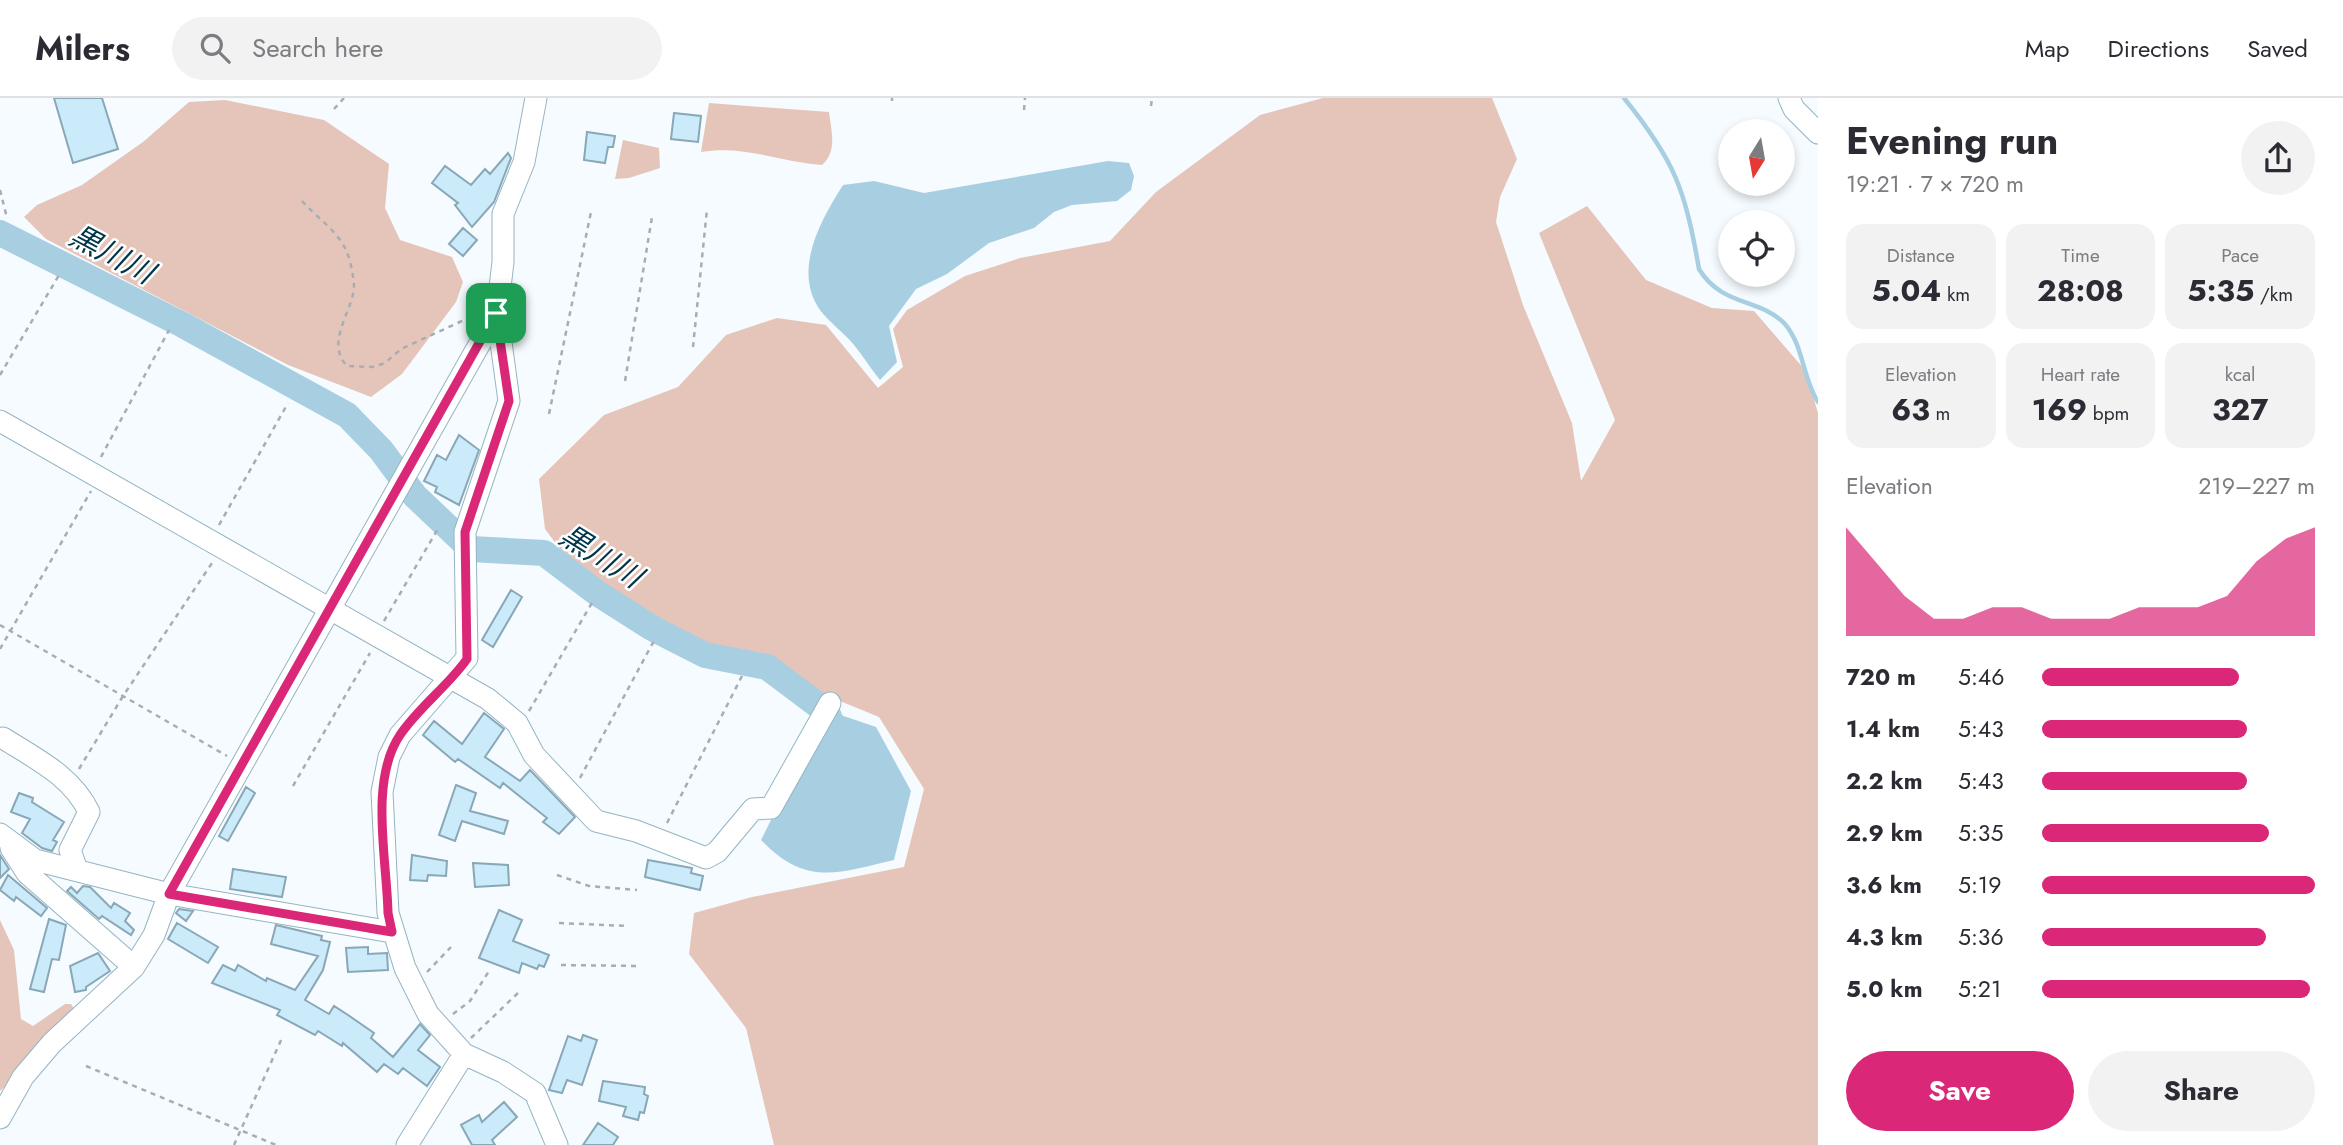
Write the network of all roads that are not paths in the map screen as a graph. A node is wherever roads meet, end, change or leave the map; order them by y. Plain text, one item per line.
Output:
1 (536, 98) edge
2 (1789, 98) edge
3 (1818, 133) edge
4 (497, 309) junction
5 (0, 421) edge
6 (329, 610) junction
7 (449, 679) junction
8 (830, 703) dead end
9 (3, 738) dead end
10 (2, 836) edge
11 (77, 870) junction
12 (169, 894) junction
13 (392, 932) junction
14 (134, 967) junction
15 (463, 1050) junction
16 (0, 1118) edge
17 (407, 1145) edge
18 (556, 1145) edge

1 - 4 street
2 - 3 street
4 - 6 street
4 - 7 street
5 - 6 street
6 - 7 street
6 - 12 street
7 - 8 street
7 - 13 street
9 - 11 street
10 - 11 street
10 - 14 street
11 - 12 street
12 - 13 street
12 - 14 street
13 - 15 street
14 - 16 street
15 - 17 street
15 - 18 street

